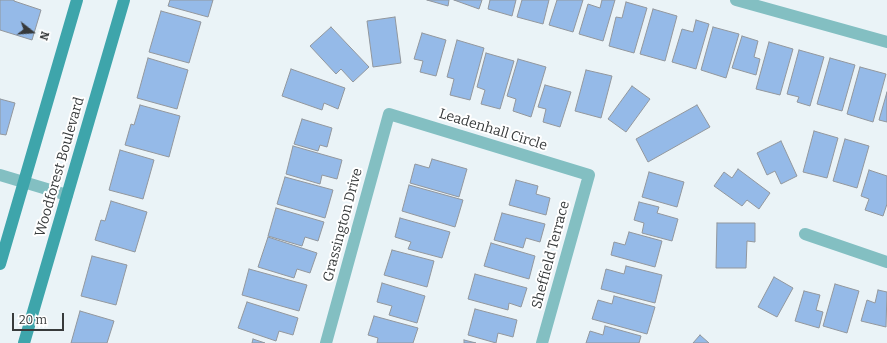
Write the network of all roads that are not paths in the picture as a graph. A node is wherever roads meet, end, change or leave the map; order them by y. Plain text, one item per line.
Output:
1 (77, 0) edge
2 (124, 0) edge
3 (736, 0) edge
4 (887, 42) edge
5 (389, 114) joint
6 (0, 175) edge
7 (589, 175) joint
8 (24, 182) junction
9 (67, 195) junction
10 (805, 234) dead end
11 (887, 262) edge
12 (0, 264) edge
13 (24, 343) edge
14 (326, 343) edge
15 (542, 343) edge

1 - 8 main road
2 - 9 main road, Woodforest Boulevard
3 - 4 street
5 - 7 street, Leadenhall Circle
5 - 14 street, Grassington Drive
6 - 8 street
7 - 15 street, Sheffield Terrace
8 - 9 street
8 - 12 main road
9 - 13 main road, Woodforest Boulevard
10 - 11 street

